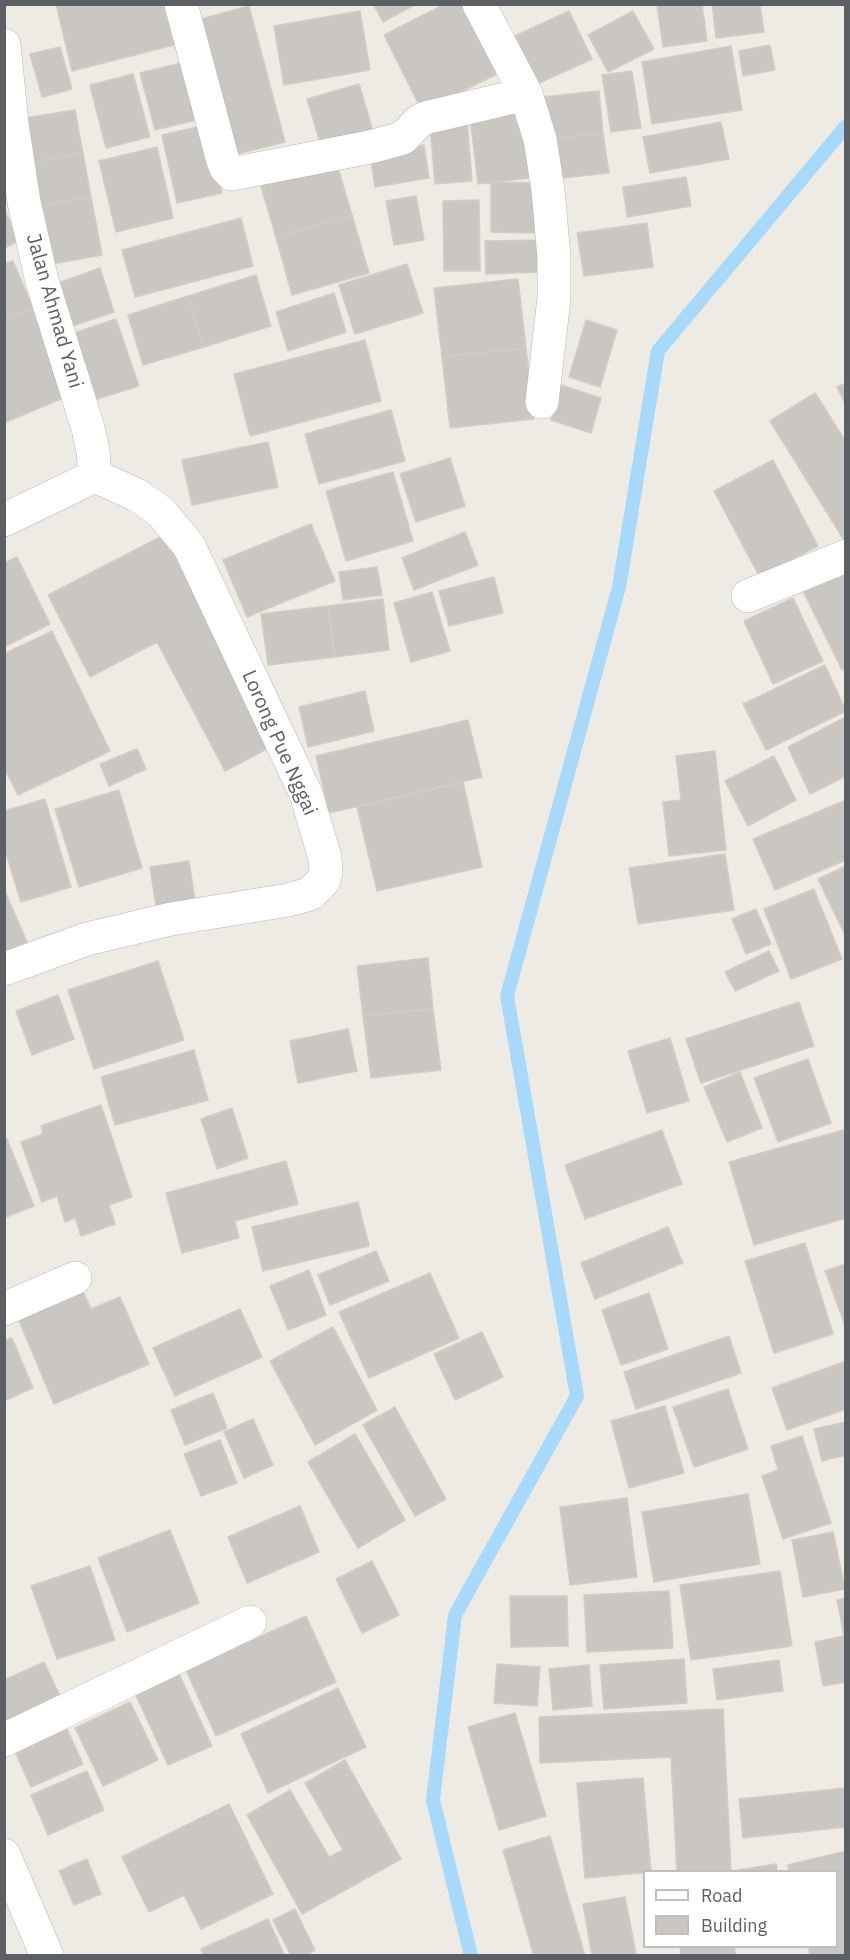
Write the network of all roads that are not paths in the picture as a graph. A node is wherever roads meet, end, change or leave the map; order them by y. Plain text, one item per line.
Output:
1 (182, 4) edge
2 (479, 4) edge
3 (4, 45) edge
4 (526, 94) junction
5 (542, 402) dead end
6 (95, 476) junction
7 (4, 520) edge
8 (846, 556) edge
9 (748, 596) dead end
10 (4, 969) edge
11 (75, 1278) dead end
12 (4, 1309) edge
13 (250, 1622) dead end
14 (4, 1740) edge
15 (4, 1854) edge
16 (47, 1956) edge

1 - 4 street
2 - 4 street
3 - 6 street, Jalan Ahmad Yani
4 - 5 street
6 - 7 street
6 - 10 street, Lorong Pue Nggai
8 - 9 street
11 - 12 street
13 - 14 street
15 - 16 street

